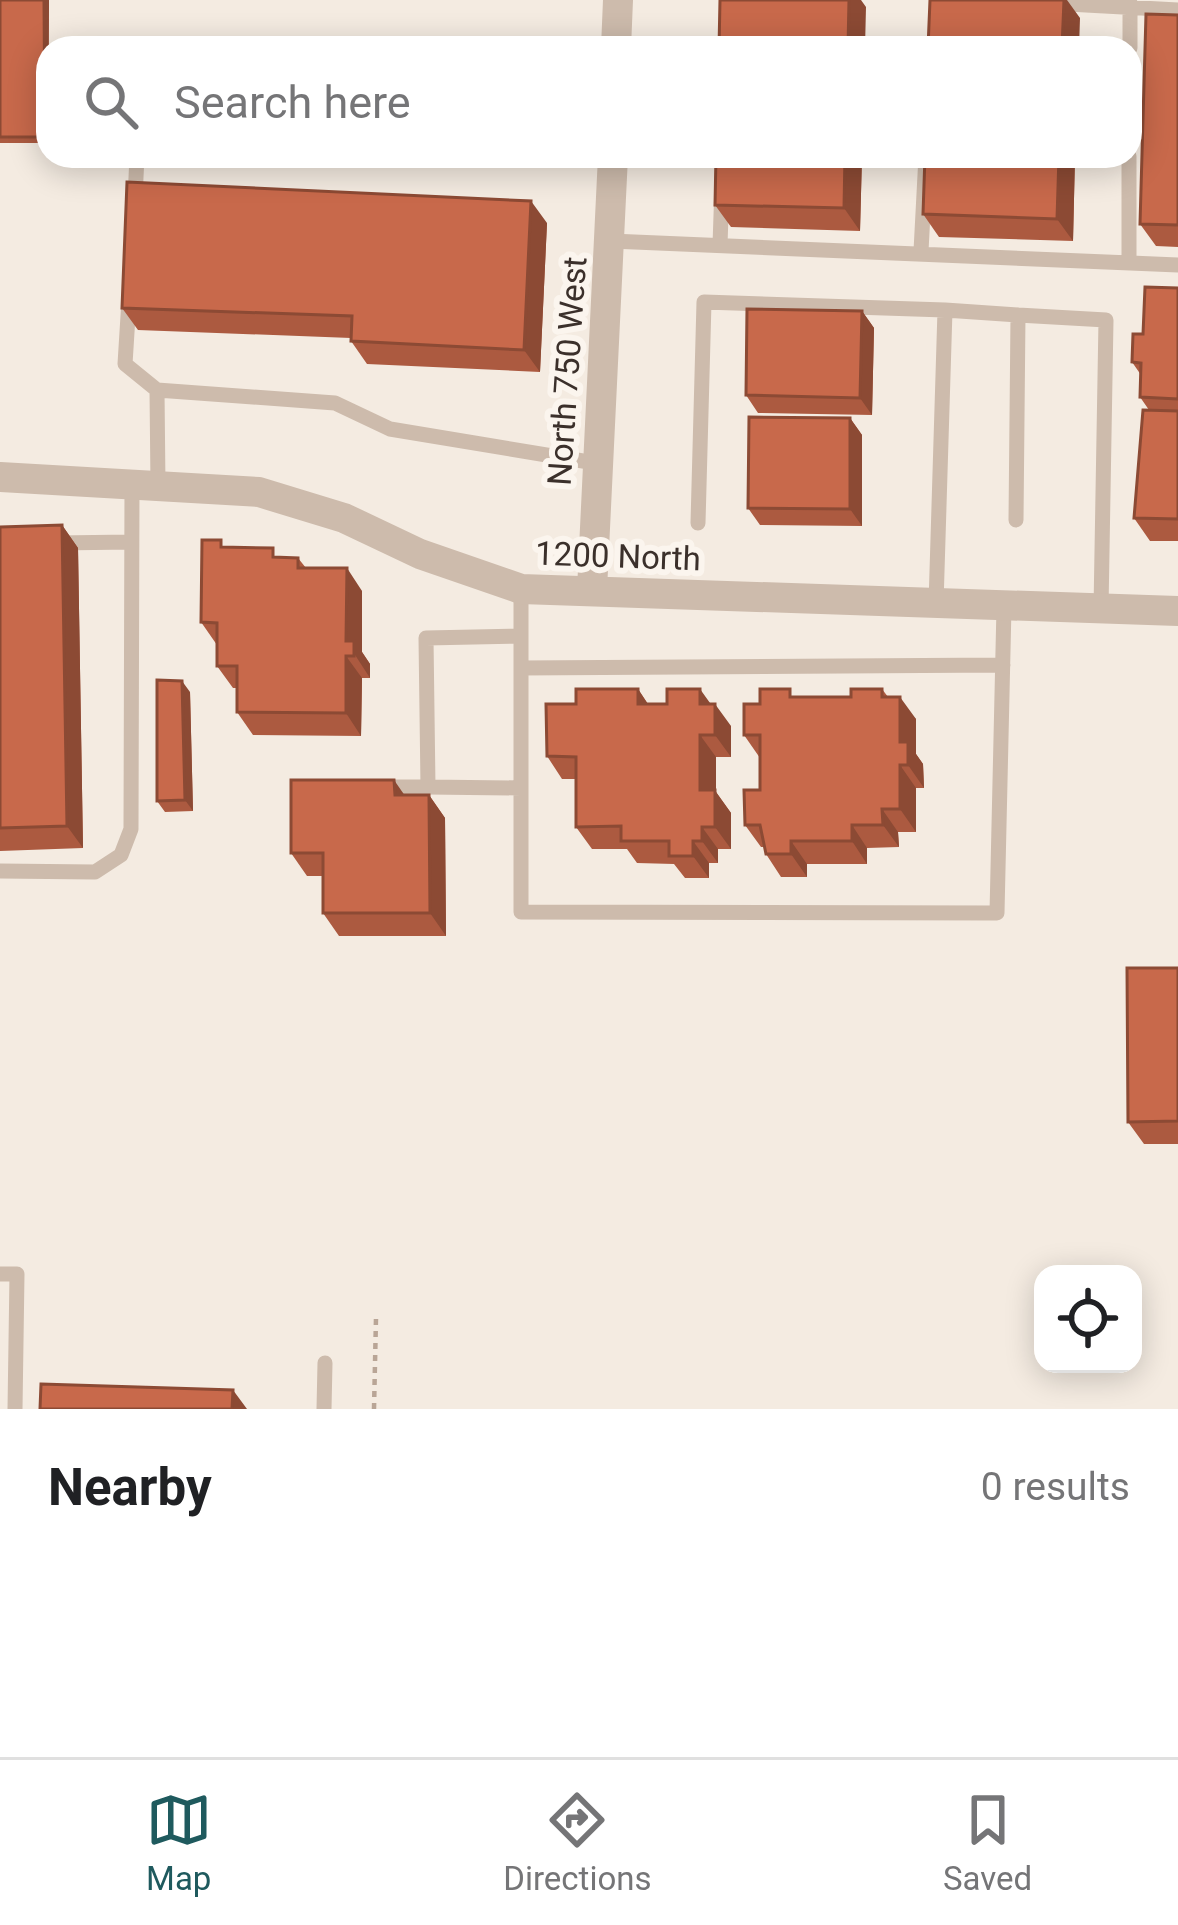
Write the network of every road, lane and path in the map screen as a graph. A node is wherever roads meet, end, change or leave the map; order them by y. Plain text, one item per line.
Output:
1 (618, 0) edge
2 (1038, 3) edge
3 (1130, 4) edge
4 (1178, 10) edge
5 (616, 36) edge
6 (1130, 36) edge
7 (136, 168) edge
8 (613, 168) edge
9 (722, 168) edge
10 (925, 168) edge
11 (1129, 168) edge
12 (133, 225) edge
13 (611, 241) junction
14 (719, 245) junction
15 (921, 251) junction
16 (1129, 263) junction
17 (1178, 265) edge
18 (130, 272) edge
19 (945, 310) junction
20 (1018, 315) junction
21 (157, 390) junction
22 (595, 463) junction
23 (0, 477) edge
24 (145, 485) junction
25 (1016, 520) dead end
26 (698, 523) dead end
27 (131, 542) junction
28 (44, 543) edge
29 (521, 589) junction
30 (592, 590) junction
31 (936, 604) junction
32 (1004, 607) junction
33 (1101, 609) junction
34 (1178, 611) edge
35 (521, 636) junction
36 (1003, 665) junction
37 (521, 668) junction
38 (360, 787) edge
39 (428, 787) junction
40 (520, 788) junction
41 (0, 872) edge
42 (0, 1274) edge
43 (376, 1318) dead end
44 (325, 1363) dead end
45 (15, 1409) edge
46 (324, 1409) edge
47 (374, 1409) edge

1 - 5 street
2 - 3 lane
3 - 4 lane
3 - 6 lane
7 - 12 lane
8 - 13 street, North 750 West
9 - 14 lane
10 - 15 lane
11 - 16 lane
13 - 14 lane
13 - 22 street, North 750 West
14 - 15 lane
15 - 16 lane
16 - 17 lane
18 - 21 lane
19 - 20 lane
19 - 26 lane
19 - 31 lane
20 - 25 lane
20 - 33 lane
21 - 22 lane
21 - 24 lane
22 - 30 street, North 750 West
23 - 24 street, 1200 North
24 - 27 lane
24 - 29 street, 1200 North
27 - 28 lane
27 - 41 lane
29 - 30 street, 1200 North
29 - 35 lane
30 - 31 street, 1200 North
31 - 32 street, 1200 North
32 - 33 street, 1200 North
32 - 36 lane
33 - 34 street, 1200 North
35 - 37 lane
35 - 39 lane
36 - 37 lane
36 - 40 lane
37 - 40 lane
38 - 39 lane
39 - 40 lane
42 - 45 lane
43 - 47 path
44 - 46 lane

